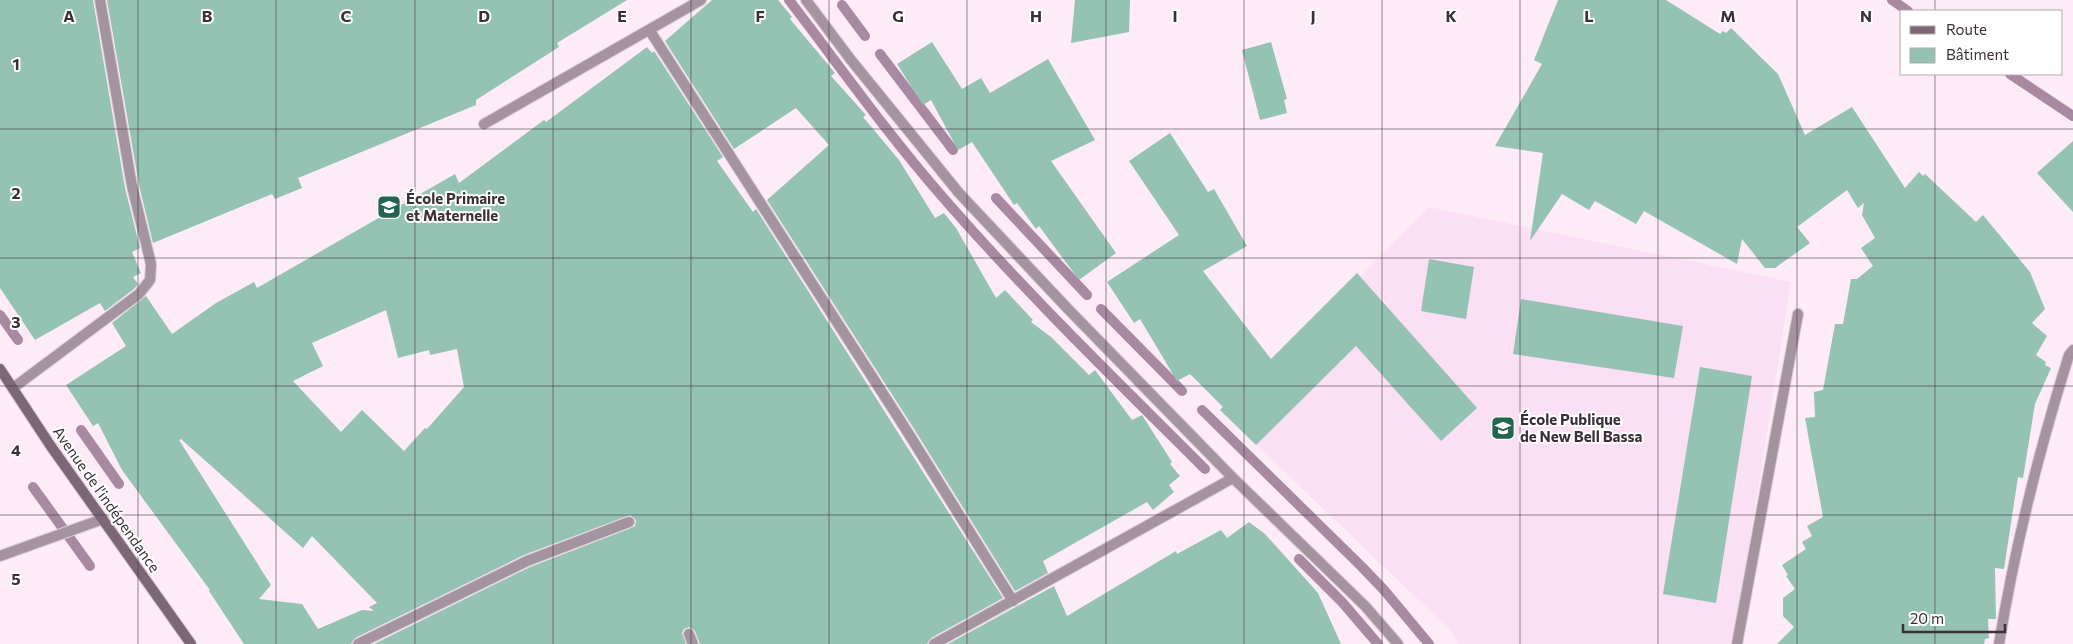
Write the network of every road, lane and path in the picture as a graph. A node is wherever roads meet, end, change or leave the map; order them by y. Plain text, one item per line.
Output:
1 (100, 0) edge
2 (701, 0) edge
3 (806, 0) edge
4 (650, 31) junction
5 (484, 124) dead end
6 (1798, 314) dead end
7 (2073, 350) edge
8 (0, 370) edge
9 (13, 388) junction
10 (1233, 478) junction
11 (103, 519) junction
12 (628, 522) dead end
13 (0, 556) edge
14 (1012, 601) junction
15 (689, 634) dead end
16 (191, 644) edge
17 (358, 644) edge
18 (693, 644) edge
19 (934, 644) edge
20 (1398, 644) edge
21 (1737, 644) edge
22 (1999, 644) edge

1 - 9 street
2 - 4 street
3 - 10 street
4 - 5 street
4 - 14 street
6 - 21 street
7 - 22 street
8 - 9 main road, Avenue de l'indépendance
9 - 11 main road, Avenue de l'indépendance
10 - 14 street
10 - 20 street
11 - 13 street
11 - 16 main road, Avenue de l'indépendance
12 - 17 street
14 - 19 street
15 - 18 street

